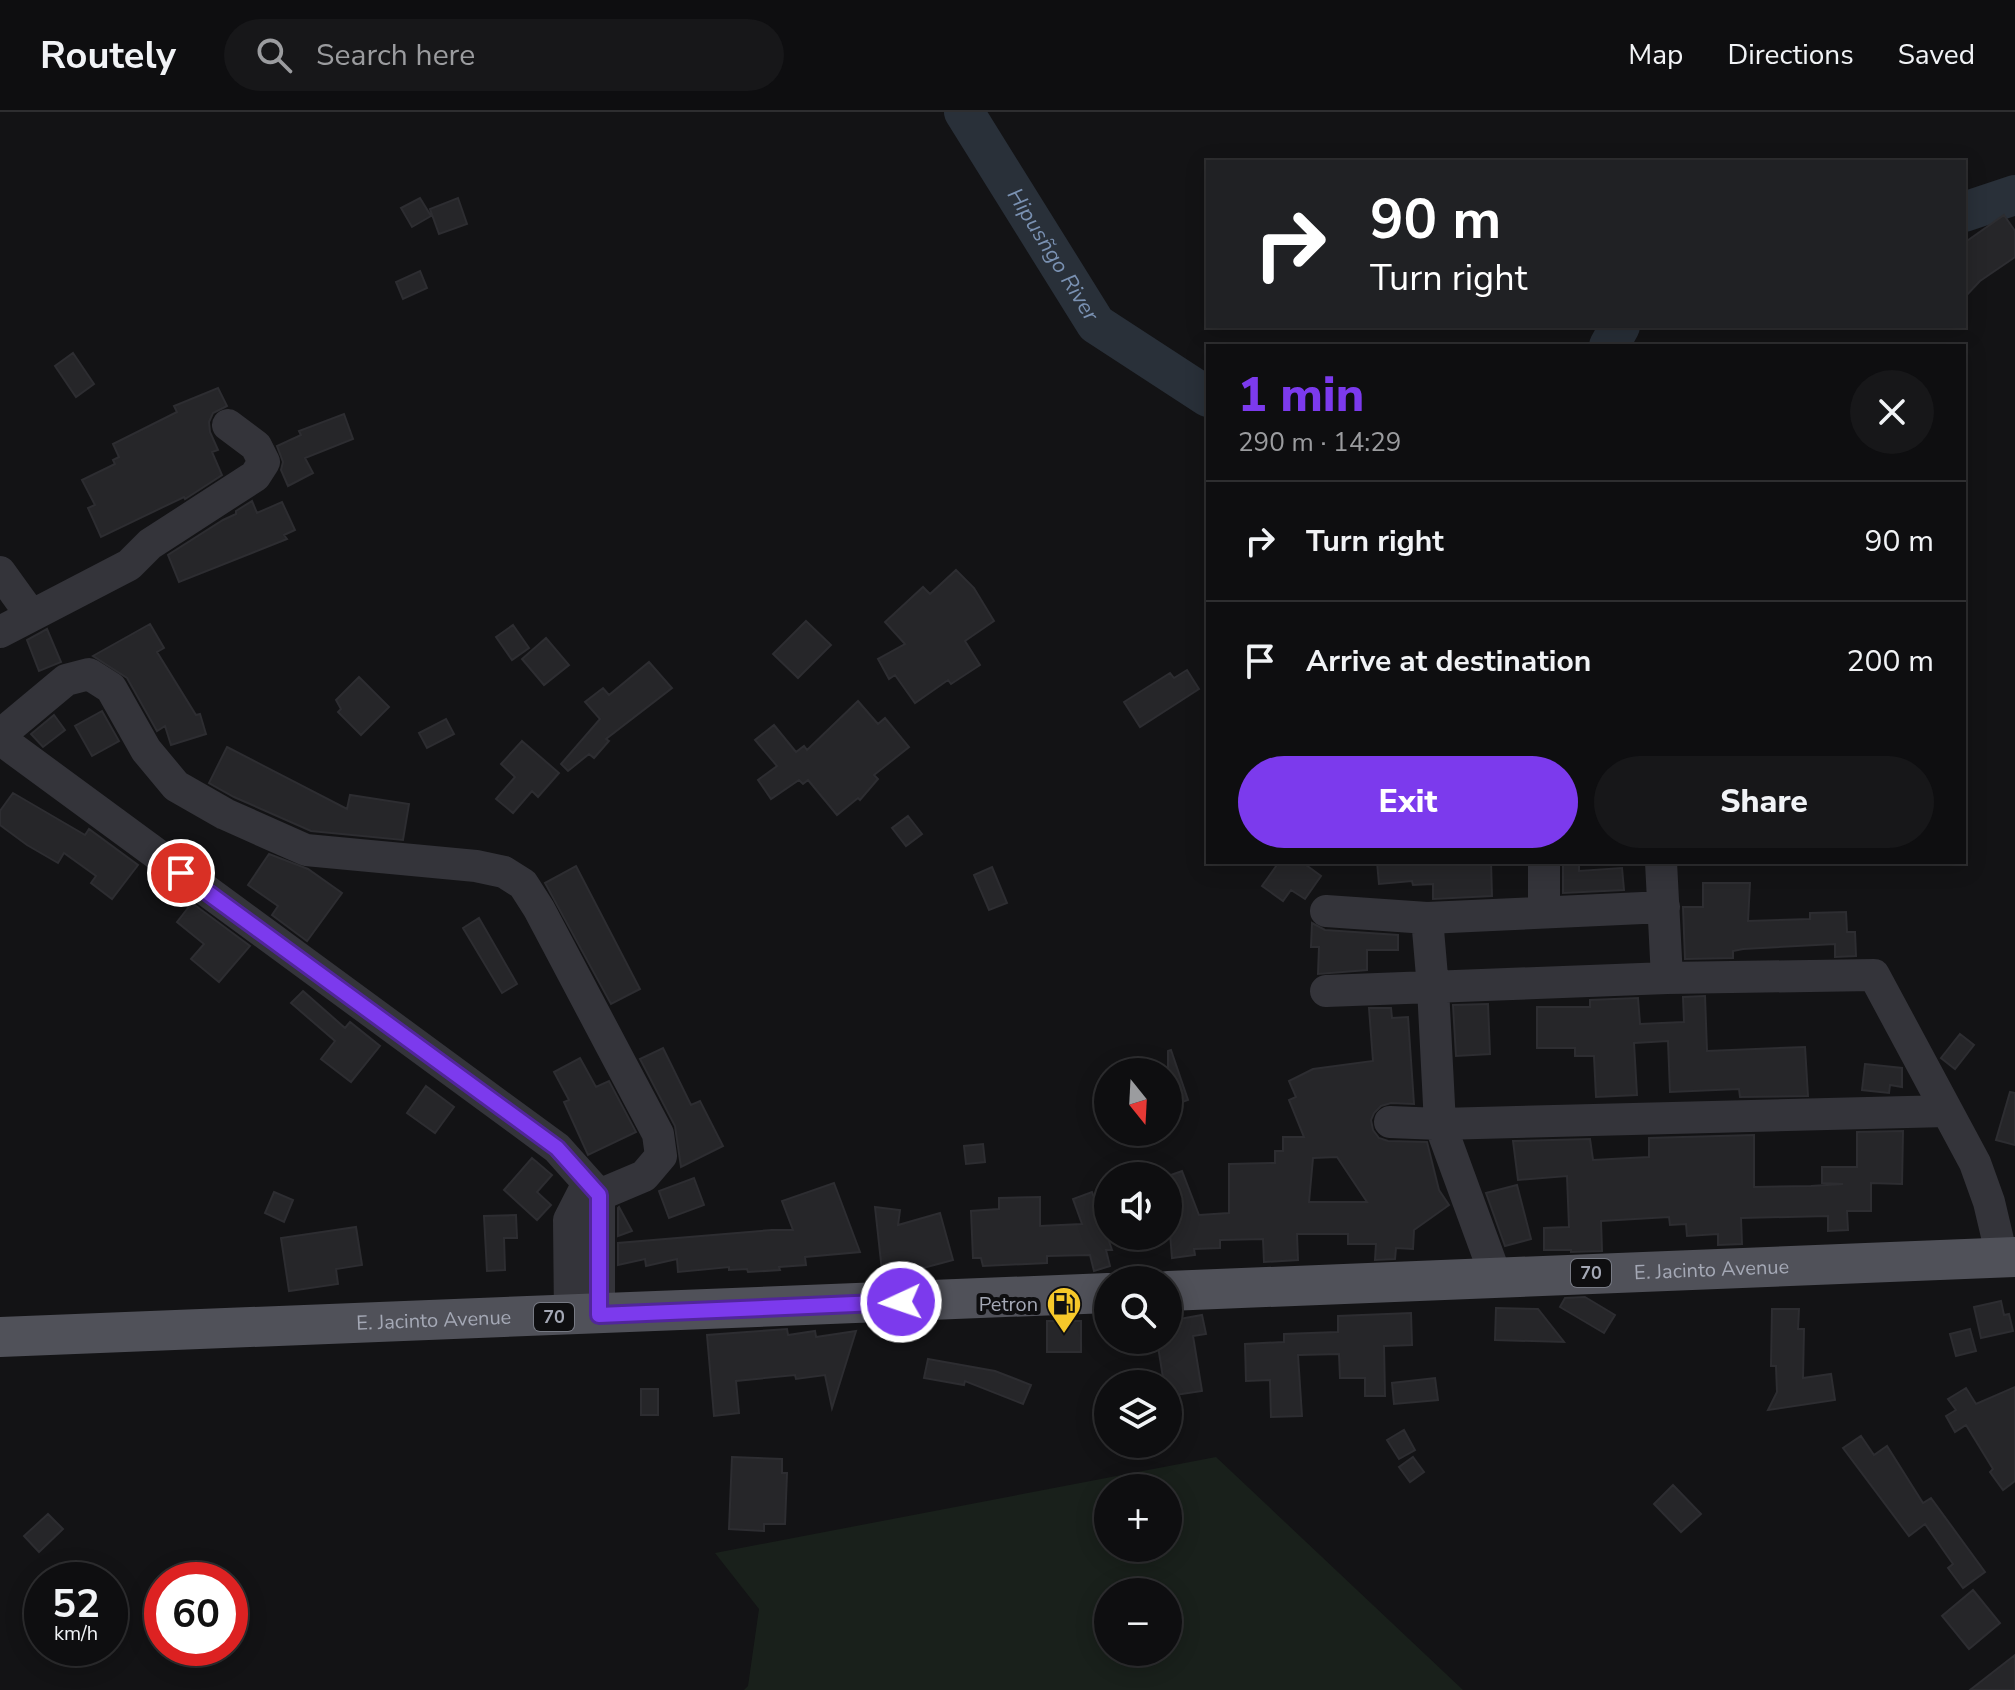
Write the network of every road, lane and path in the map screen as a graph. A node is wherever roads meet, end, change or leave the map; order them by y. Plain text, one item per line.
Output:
1 (228, 425) dead end
2 (0, 572) edge
3 (31, 615) junction
4 (0, 632) edge
5 (0, 737) edge
6 (1544, 864) edge
7 (1661, 864) edge
8 (1664, 907) junction
9 (1326, 911) dead end
10 (1544, 912) junction
11 (1427, 918) junction
12 (1667, 978) junction
13 (1433, 988) junction
14 (1326, 991) dead end
15 (1947, 1111) junction
16 (1390, 1122) dead end
17 (1440, 1124) junction
18 (594, 1189) junction
19 (2008, 1257) edge
20 (1496, 1277) junction
21 (1182, 1290) edge
22 (1094, 1294) edge
23 (585, 1316) junction
24 (0, 1337) edge

1 - 3 street
2 - 3 street
3 - 4 street
5 - 18 street
5 - 18 street
6 - 10 street
7 - 8 street
8 - 10 street
8 - 12 street
9 - 11 street
10 - 11 street
11 - 13 street
12 - 13 street
12 - 15 street
13 - 14 street
13 - 17 street
15 - 17 street
15 - 19 street
16 - 17 street
17 - 20 street
18 - 23 street
19 - 20 main road, E. Jacinto Avenue / 70
20 - 21 main road, E. Jacinto Avenue / 70
22 - 23 main road, E. Jacinto Avenue / 70
23 - 24 main road, E. Jacinto Avenue / 70

